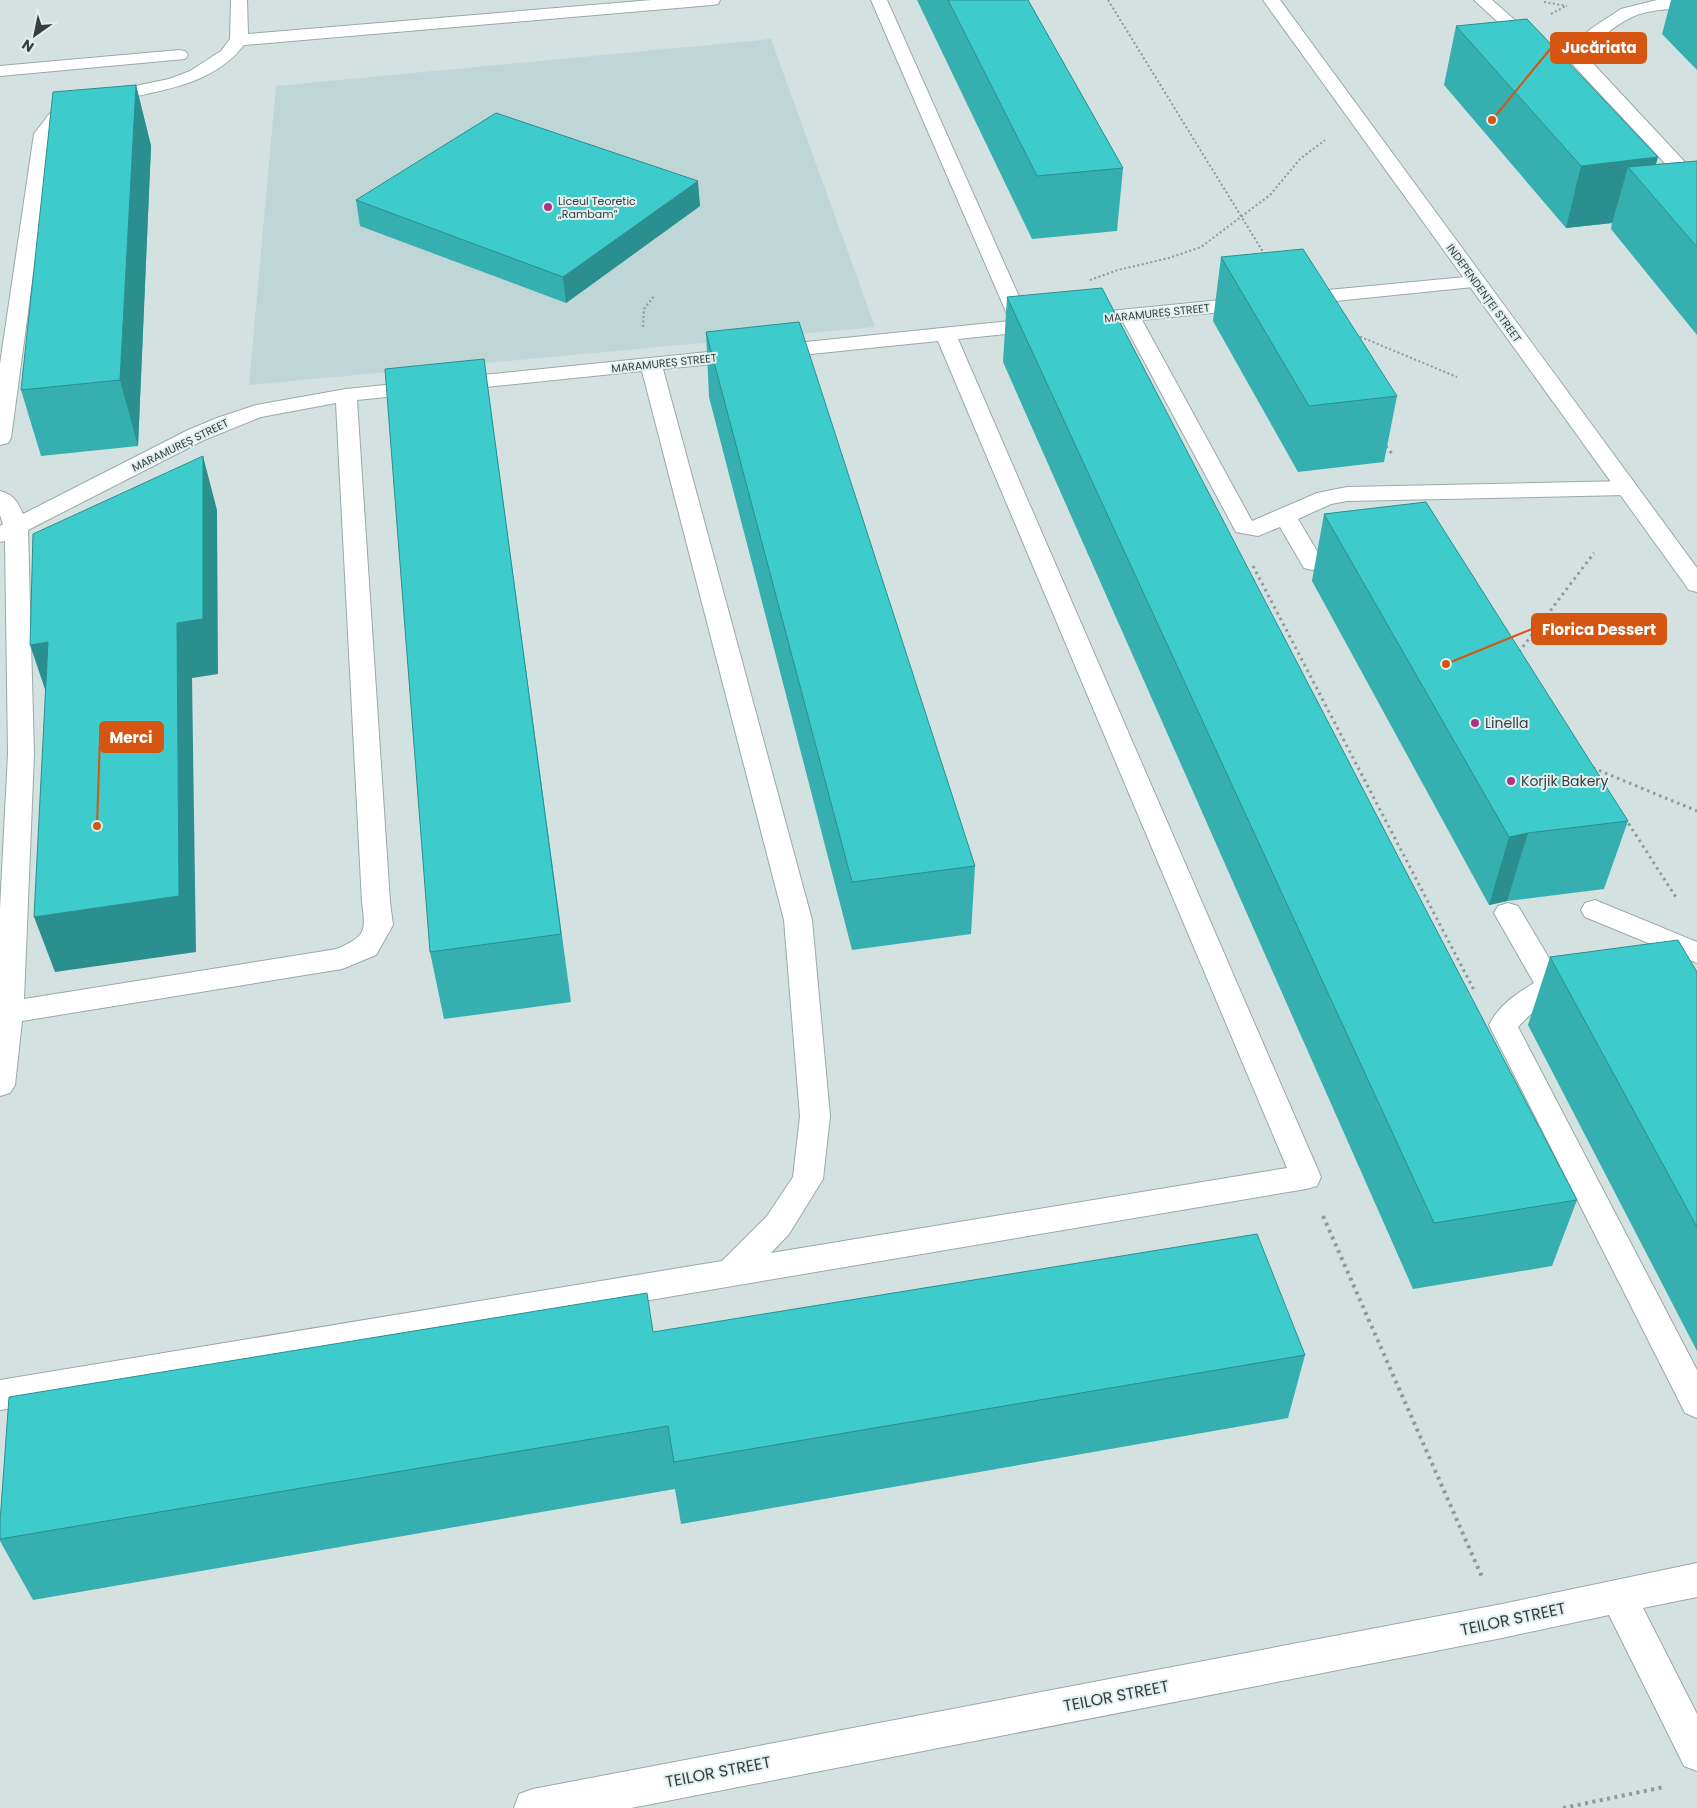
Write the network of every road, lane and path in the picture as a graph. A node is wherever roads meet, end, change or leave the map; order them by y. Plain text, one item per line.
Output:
1 (239, 0) edge
2 (712, 0) edge
3 (879, 0) edge
4 (1108, 0) edge
5 (1272, 0) edge
6 (1482, 0) edge
7 (1656, 2) edge
8 (1697, 3) edge
9 (1518, 31) edge
10 (239, 40) junction
11 (179, 55) dead end
12 (0, 70) edge
13 (1330, 136) dead end
14 (1697, 186) edge
15 (1242, 217) junction
16 (1084, 282) dead end
17 (1476, 282) junction
18 (1293, 299) junction
19 (1129, 316) junction
20 (1022, 326) junction
21 (1350, 332) edge
22 (945, 334) junction
23 (652, 365) junction
24 (1457, 377) dead end
25 (346, 394) junction
26 (0, 438) edge
27 (1385, 443) edge
28 (1626, 488) junction
29 (1417, 493) junction
30 (0, 498) edge
31 (1285, 516) junction
32 (1244, 527) junction
33 (8, 532) edge
34 (1594, 553) dead end
35 (1312, 563) dead end
36 (1697, 585) edge
37 (1514, 644) edge
38 (1598, 776) edge
39 (1697, 811) edge
40 (1624, 816) edge
41 (1681, 906) dead end
42 (1595, 910) dead end
43 (1508, 912) dead end
44 (1697, 953) edge
45 (1697, 965) edge
46 (1668, 969) edge
47 (1590, 981) edge
48 (1551, 987) junction
49 (9, 1012) junction
50 (1504, 1025) junction
51 (0, 1084) edge
52 (1306, 1177) junction
53 (731, 1273) junction
54 (0, 1395) edge
55 (1697, 1402) edge
56 (1697, 1580) edge
57 (1618, 1597) junction
58 (1502, 1622) junction
59 (1697, 1753) edge
60 (1670, 1786) dead end
61 (533, 1808) edge
62 (1563, 1808) edge

1 - 10 street
2 - 10 street
3 - 20 street
4 - 15 path
5 - 17 street, INDEPENDENȚEI STREET
6 - 9 street
7 - 8 street
7 - 14 street
10 - 26 street
11 - 12 street
13 - 15 path
15 - 16 path
15 - 18 path
17 - 18 street, MARAMUREȘ STREET
17 - 28 street, INDEPENDENȚEI STREET
18 - 19 street, MARAMUREȘ STREET
19 - 20 street, MARAMUREȘ STREET
19 - 32 street
20 - 22 street, MARAMUREȘ STREET
21 - 24 path
22 - 23 street, MARAMUREȘ STREET
22 - 52 street
23 - 25 street, MARAMUREȘ STREET
23 - 53 street
25 - 33 street, MARAMUREȘ STREET
25 - 49 street
27 - 29 path
28 - 29 street
28 - 36 street, INDEPENDENȚEI STREET
29 - 31 street
30 - 33 street
31 - 32 street
31 - 35 street
32 - 50 path
33 - 49 street
34 - 37 path
38 - 39 path
40 - 41 path
42 - 44 street
43 - 48 street
45 - 46 street
47 - 48 street
48 - 50 street
49 - 51 street
50 - 55 street
52 - 53 street
52 - 58 path
53 - 54 street
56 - 57 street, TEILOR STREET
57 - 58 street, TEILOR STREET
57 - 59 street
58 - 61 street, TEILOR STREET
60 - 62 path

